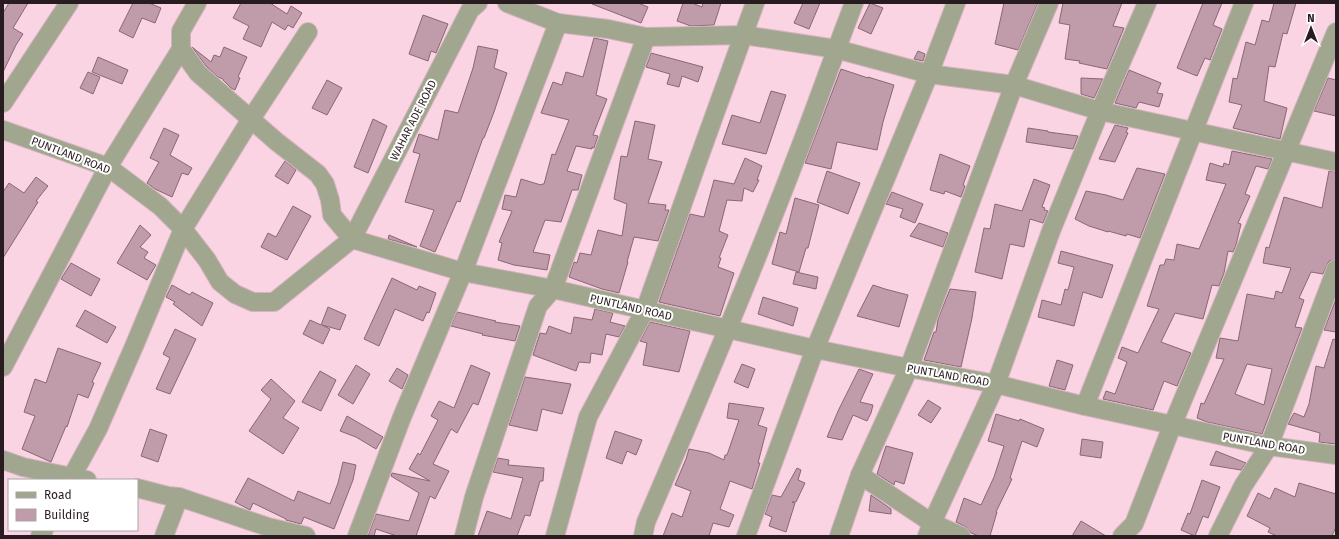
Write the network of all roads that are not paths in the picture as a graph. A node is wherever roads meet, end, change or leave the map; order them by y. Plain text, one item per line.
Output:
1 (69, 3) edge
2 (197, 3) edge
3 (478, 3) edge
4 (507, 3) edge
5 (756, 3) edge
6 (854, 3) edge
7 (956, 3) edge
8 (1049, 3) edge
9 (1147, 3) edge
10 (1244, 3) edge
11 (558, 23) junction
12 (308, 32) dead end
13 (1336, 32) edge
14 (744, 35) junction
15 (646, 37) junction
16 (181, 49) junction
17 (836, 49) junction
18 (929, 74) junction
19 (1014, 85) junction
20 (3, 104) edge
21 (1100, 111) junction
22 (251, 119) junction
23 (3, 130) edge
24 (1193, 130) junction
25 (1286, 152) junction
26 (1336, 162) edge
27 (108, 167) junction
28 (183, 229) junction
29 (352, 239) junction
30 (1336, 269) edge
31 (463, 272) junction
32 (553, 289) junction
33 (645, 310) junction
34 (728, 329) junction
35 (815, 349) junction
36 (3, 367) edge
37 (909, 368) junction
38 (996, 384) junction
39 (1085, 406) junction
40 (1172, 426) junction
41 (1269, 446) junction
42 (1336, 454) edge
43 (3, 460) edge
44 (860, 475) junction
45 (77, 479) edge
46 (138, 488) edge
47 (179, 497) junction
48 (930, 530) edge
49 (164, 536) edge
50 (306, 536) edge
51 (357, 536) edge
52 (464, 536) edge
53 (555, 536) edge
54 (643, 536) edge
55 (746, 536) edge
56 (839, 536) edge
57 (961, 536) edge
58 (1122, 536) edge
59 (1218, 536) edge

1 - 20 street
2 - 16 street
3 - 29 street, WAHAR ADE ROAD
4 - 11 street
5 - 14 street
6 - 17 street
7 - 18 street
8 - 19 street
9 - 21 street
10 - 24 street
11 - 15 street
11 - 31 street
12 - 22 street
13 - 25 street
14 - 15 street
14 - 17 street
14 - 33 street
15 - 32 street
16 - 22 street
16 - 27 street
17 - 18 street
17 - 34 street
18 - 19 street
18 - 35 street
19 - 21 street
19 - 37 street
21 - 24 street
21 - 38 street
22 - 28 street
22 - 29 street
23 - 27 street, PUNTLAND ROAD
24 - 25 street
24 - 39 street
25 - 26 street
25 - 40 street
27 - 28 street, PUNTLAND ROAD
27 - 36 street
28 - 29 street, PUNTLAND ROAD
28 - 45 street
29 - 31 street, PUNTLAND ROAD
30 - 41 street
31 - 32 street, PUNTLAND ROAD
31 - 51 street
32 - 33 street, PUNTLAND ROAD
32 - 52 street
33 - 34 street, PUNTLAND ROAD
33 - 53 street
34 - 35 street, PUNTLAND ROAD
34 - 54 street
35 - 37 street, PUNTLAND ROAD
35 - 55 street
37 - 38 street, PUNTLAND ROAD
37 - 44 street
38 - 39 street, PUNTLAND ROAD
38 - 48 street
39 - 40 street, PUNTLAND ROAD
40 - 41 street, PUNTLAND ROAD
40 - 58 street
41 - 42 street, PUNTLAND ROAD
41 - 59 street
43 - 45 street
44 - 48 street
44 - 56 street
46 - 47 street
47 - 49 street
47 - 50 street
48 - 57 street

